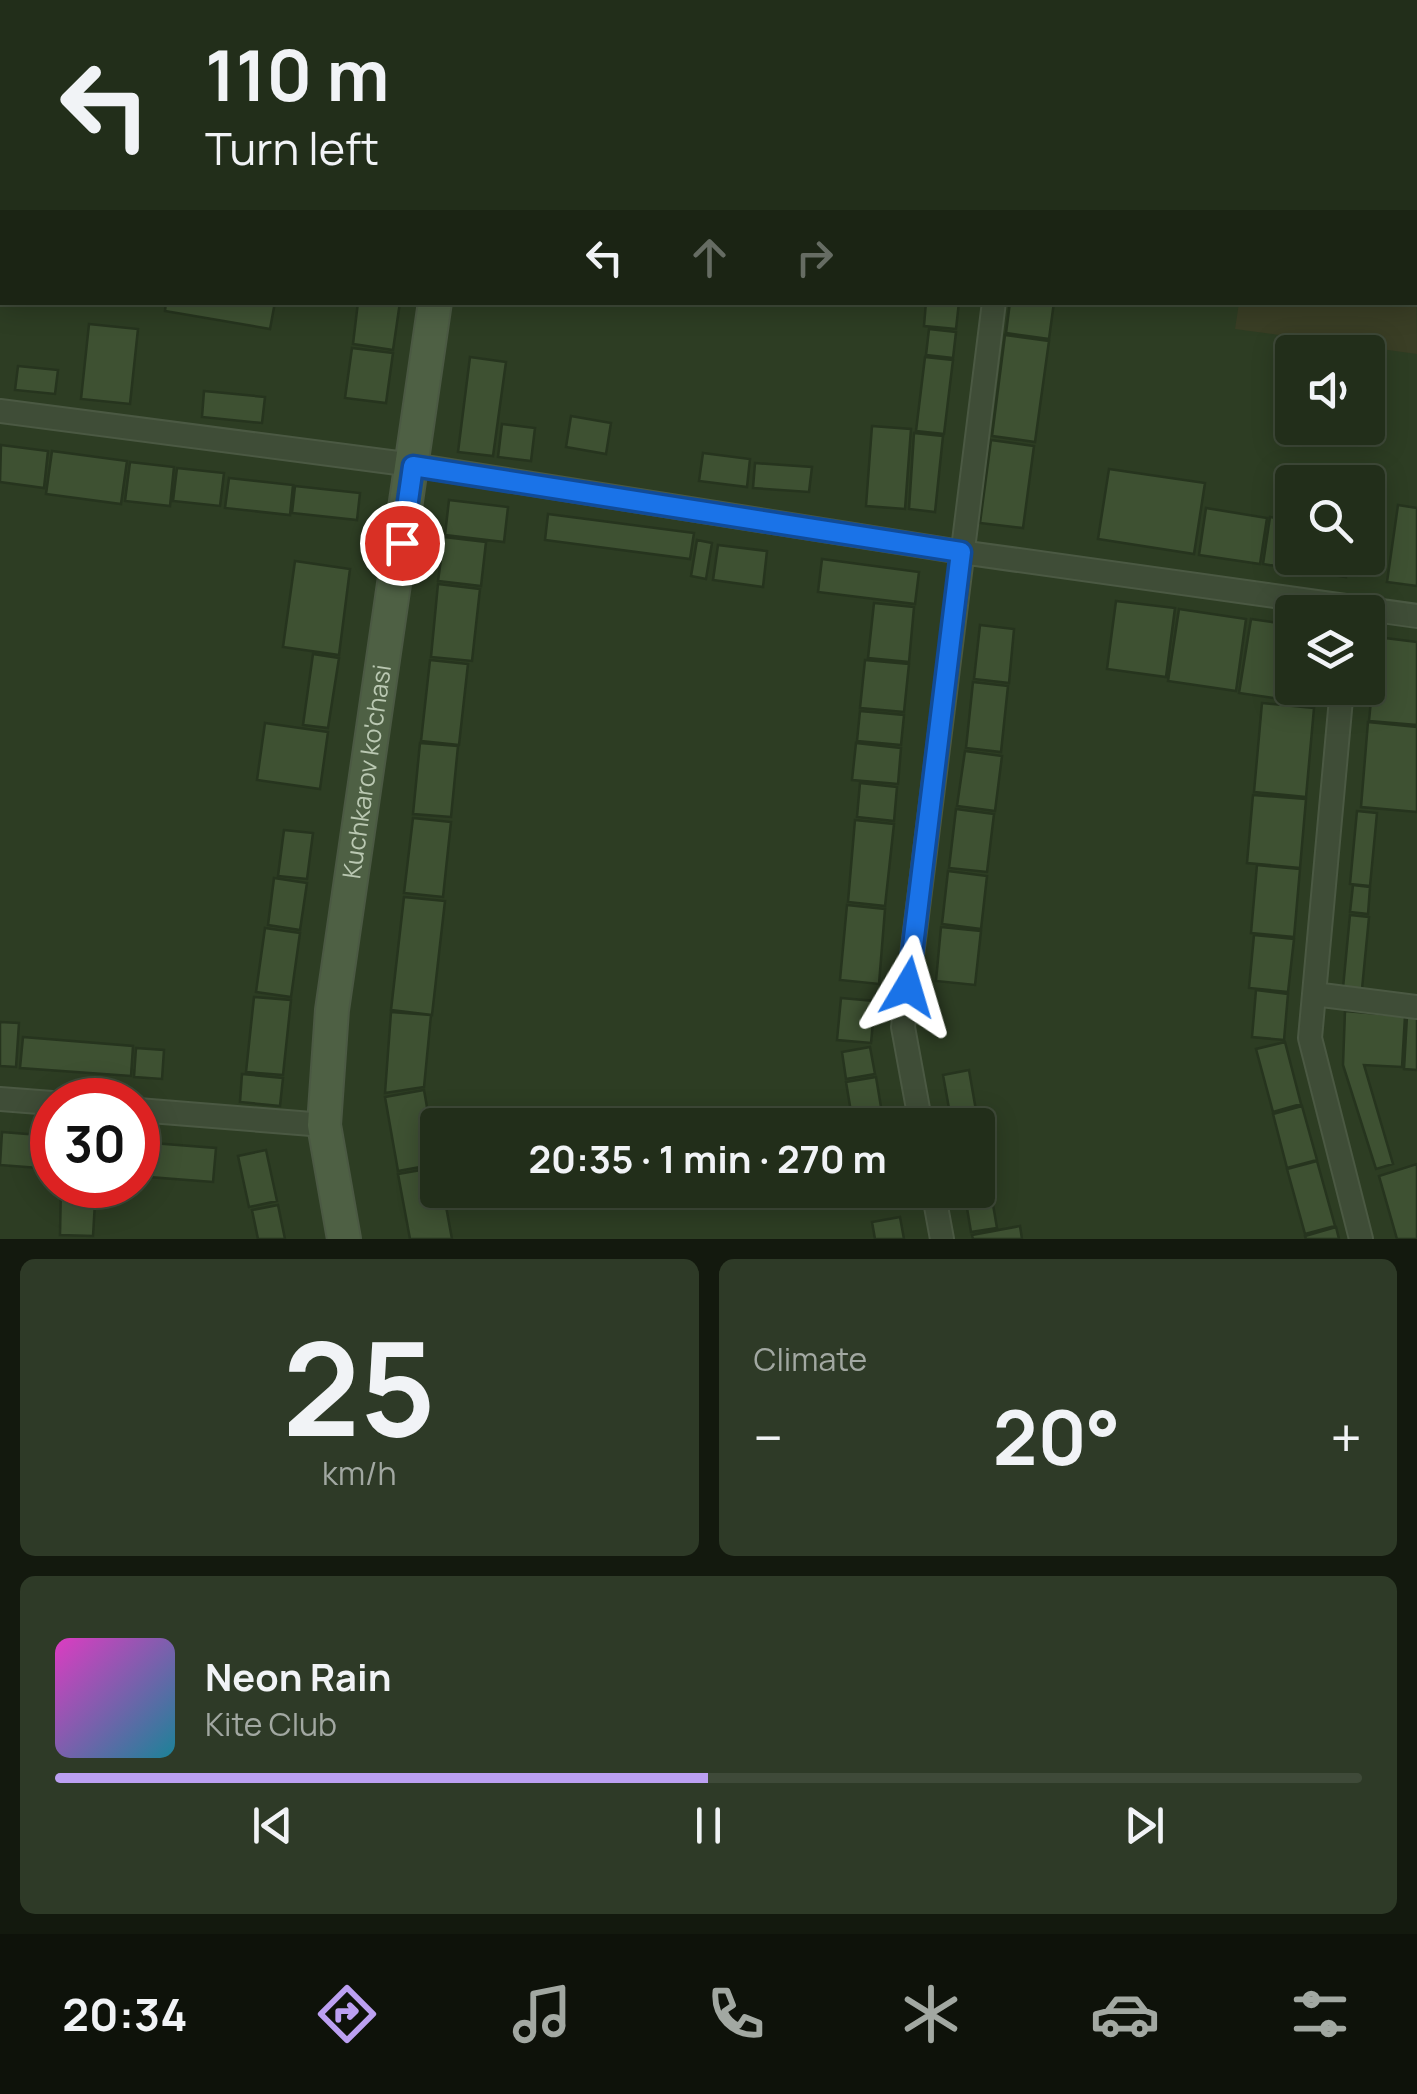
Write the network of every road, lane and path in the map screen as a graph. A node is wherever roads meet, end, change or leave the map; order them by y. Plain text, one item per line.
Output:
1 (435, 305) edge
2 (994, 305) edge
3 (0, 412) edge
4 (413, 466) junction
5 (961, 552) junction
6 (1275, 599) edge
7 (1385, 613) edge
8 (1417, 616) edge
9 (1340, 705) edge
10 (1314, 994) junction
11 (1417, 1006) edge
12 (0, 1099) edge
13 (30, 1101) edge
14 (918, 1108) edge
15 (160, 1112) edge
16 (324, 1124) junction
17 (936, 1208) edge
18 (344, 1239) edge
19 (942, 1239) edge
20 (1361, 1239) edge

1 - 4 main road, Kuchkarov ko'chasi
2 - 5 street
3 - 4 street
4 - 5 street
4 - 16 main road, Kuchkarov ko'chasi
5 - 6 street
5 - 14 street
7 - 8 street
9 - 10 street
10 - 11 street
10 - 20 street
12 - 13 street
15 - 16 street
16 - 18 main road, Kuchkarov ko'chasi
17 - 19 street

